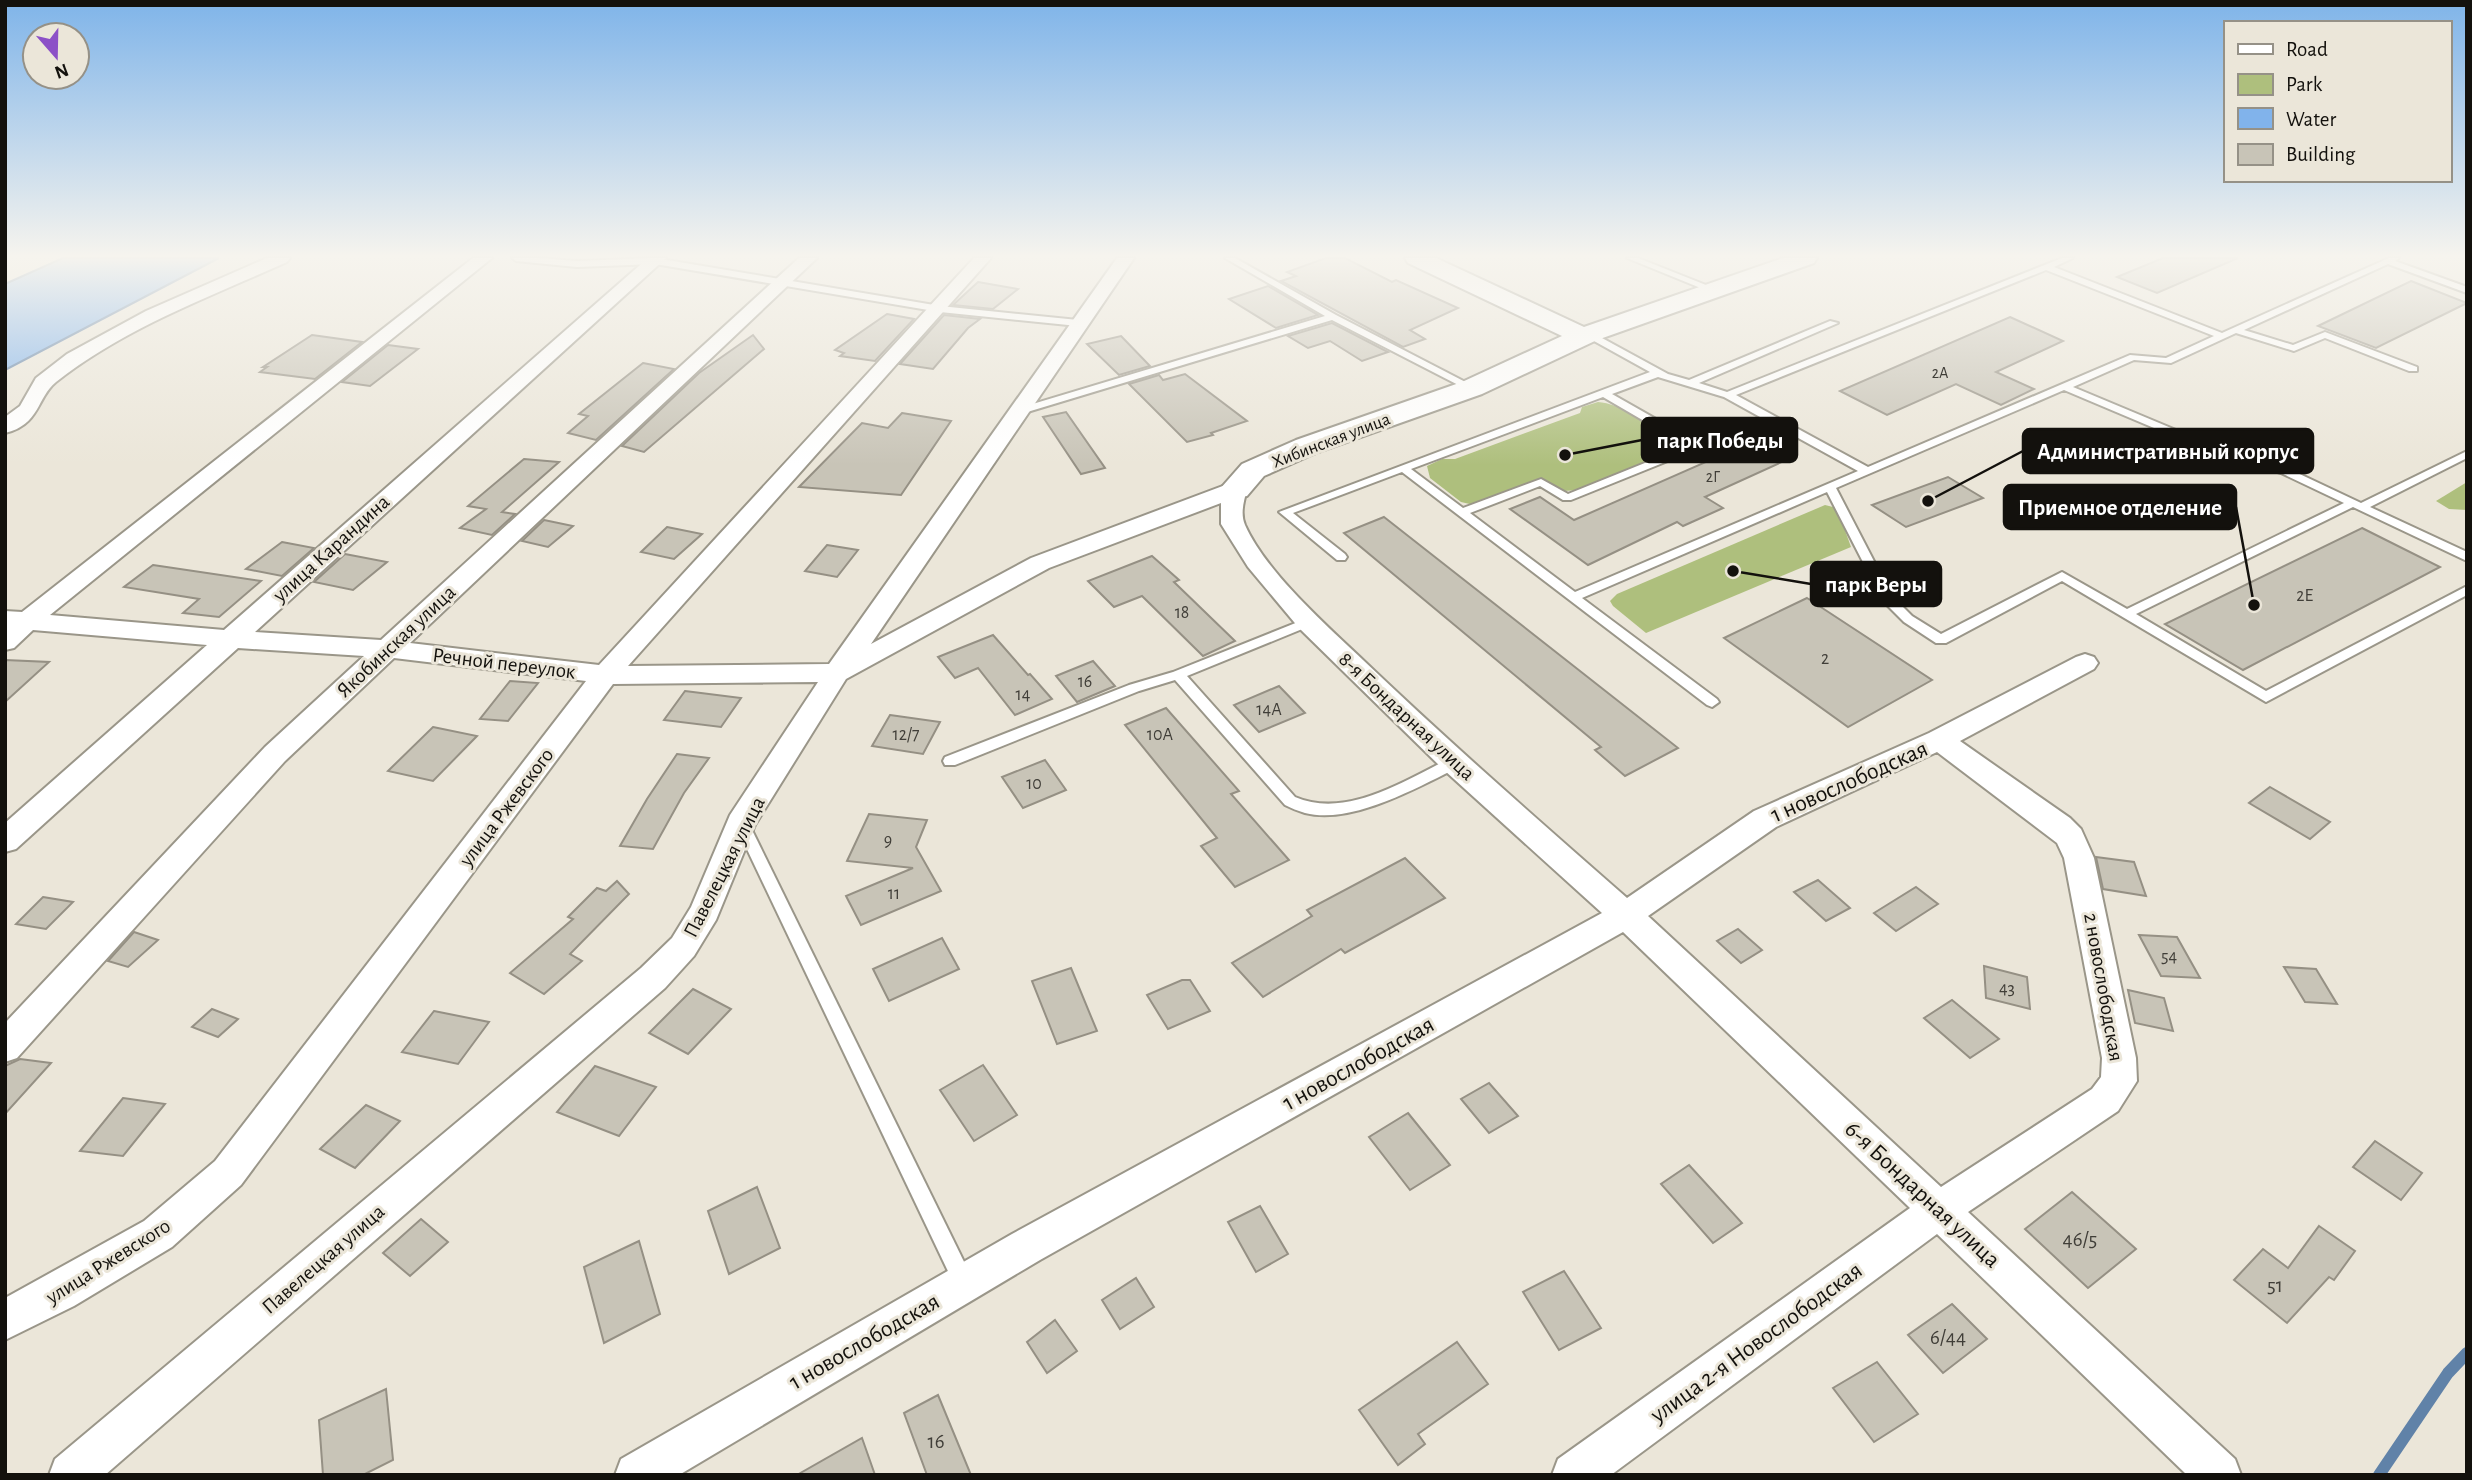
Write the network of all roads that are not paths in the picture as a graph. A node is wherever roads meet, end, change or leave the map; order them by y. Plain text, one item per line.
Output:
1 (131, 327) edge
2 (394, 327) edge
3 (579, 327) edge
4 (732, 327) edge
5 (923, 327) edge
6 (1076, 327) edge
7 (1299, 327) edge
8 (1353, 327) edge
9 (1568, 327) edge
10 (1607, 327) edge
11 (1823, 327) edge
12 (1898, 327) edge
13 (2199, 327) edge
14 (2242, 327) edge
15 (2236, 330) junction
16 (1585, 335) junction
17 (2222, 336) junction
18 (2413, 369) dead end
19 (1658, 373) junction
20 (1689, 384) junction
21 (1472, 388) junction
22 (2067, 388) junction
23 (1604, 393) junction
24 (1728, 396) junction
25 (1020, 411) junction
26 (5, 427) edge
27 (2467, 454) edge
28 (1404, 468) junction
29 (1869, 471) junction
30 (1830, 488) junction
31 (1236, 489) junction
32 (2357, 505) junction
33 (1462, 512) junction
34 (2467, 556) edge
35 (1341, 557) dead end
36 (2467, 590) edge
37 (1573, 597) junction
38 (2127, 614) junction
39 (16, 620) edge
40 (1308, 622) junction
41 (228, 639) junction
42 (5, 642) edge
43 (387, 649) junction
44 (2085, 663) dead end
45 (837, 673) junction
46 (605, 675) junction
47 (1178, 675) junction
48 (1712, 702) dead end
49 (1939, 740) junction
50 (950, 761) dead end
51 (1454, 763) junction
52 (741, 823) junction
53 (5, 841) edge
54 (1626, 915) junction
55 (5, 1047) edge
56 (1939, 1210) junction
57 (964, 1283) junction
58 (5, 1321) edge
59 (71, 1475) edge
60 (637, 1475) edge
61 (1574, 1475) edge
62 (2219, 1475) edge

1 - 26 street
2 - 39 street
3 - 41 street, улица Карандина
4 - 43 street, Якобинская улица
5 - 46 street, улица Ржевского
6 - 25 street, Павелецкая улица
7 - 25 lane
8 - 21 lane
9 - 16 street
10 - 16 street, Хибинская улица
11 - 20 lane
12 - 24 lane
13 - 17 lane
14 - 15 lane
15 - 17 lane
15 - 18 lane
16 - 19 lane
16 - 21 street, Хибинская улица
17 - 22 lane
19 - 20 lane
19 - 23 lane
20 - 24 lane
21 - 31 street, Хибинская улица
22 - 29 lane
22 - 32 lane
23 - 28 lane
23 - 33 lane
24 - 29 lane
25 - 45 street, Павелецкая улица
27 - 32 lane
28 - 33 lane
28 - 35 lane
29 - 30 lane
30 - 37 lane
30 - 38 lane
31 - 40 street, 8-я Бондарная улица
31 - 45 street, Хибинская улица
32 - 34 lane
32 - 38 lane
33 - 37 lane
36 - 38 lane
37 - 48 lane
39 - 41 street, Речной переулок
39 - 42 street
40 - 47 lane
40 - 51 street, 8-я Бондарная улица
41 - 43 street, Речной переулок
41 - 53 street, улица Карандина
43 - 46 street, Речной переулок
43 - 55 street, Якобинская улица
44 - 49 street, 1 новослободская
45 - 46 street, Речной переулок
45 - 52 street, Павелецкая улица
46 - 58 street, улица Ржевского
47 - 50 lane
47 - 51 lane
49 - 54 street, 1 новослободская
49 - 56 street, 2 новослободская
51 - 54 street, 8-я Бондарная улица
52 - 57 lane
52 - 59 street, Павелецкая улица
54 - 56 street, 6-я Бондарная улица
54 - 57 street, 1 новослободская
56 - 61 street, улица 2-я Новослободская
56 - 62 street, 6-я Бондарная улица
57 - 60 street, 1 новослободская

